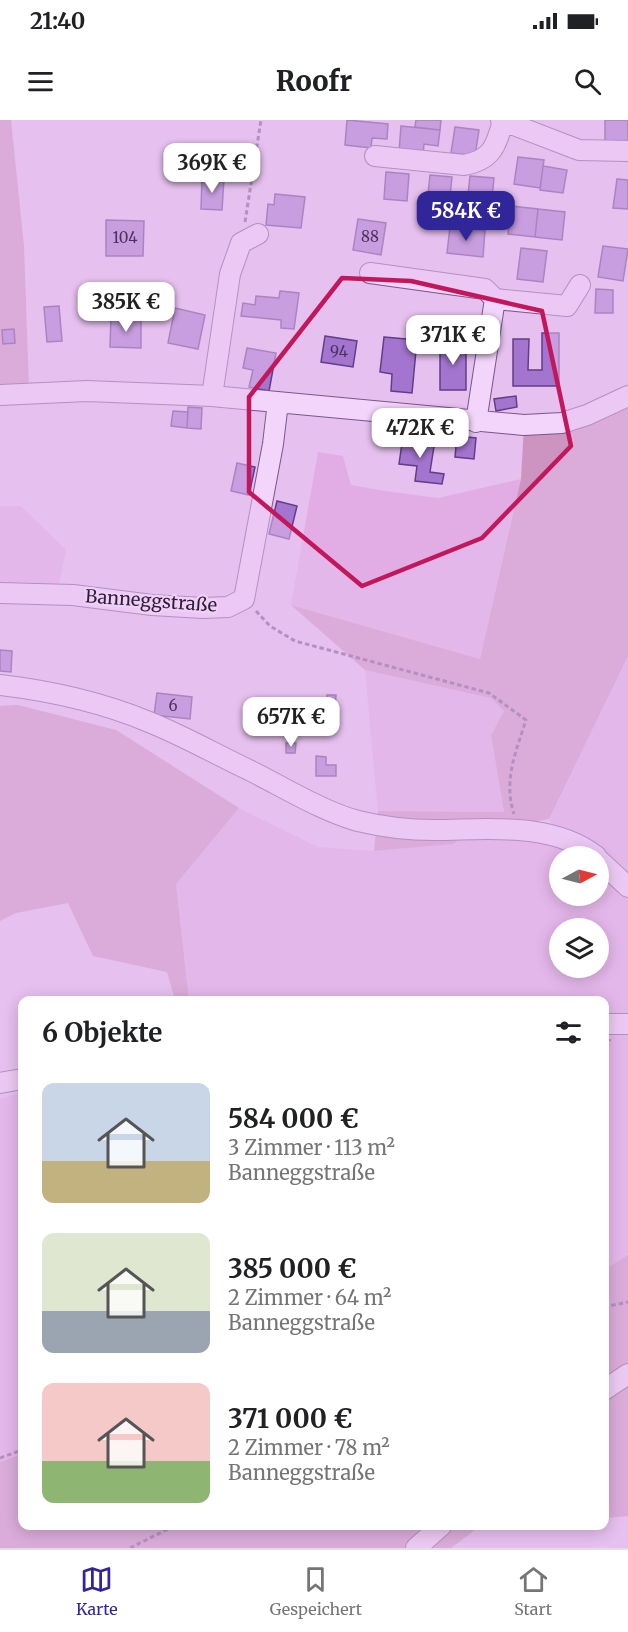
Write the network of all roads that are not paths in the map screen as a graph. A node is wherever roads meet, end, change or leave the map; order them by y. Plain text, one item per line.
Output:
1 (502, 121) edge
2 (628, 151) edge
3 (375, 156) dead end
4 (250, 239) road end
5 (370, 273) dead end
6 (580, 285) dead end
7 (495, 299) junction
8 (0, 395) edge
9 (212, 396) junction
10 (628, 396) edge
11 (278, 402) junction
12 (476, 422) junction
13 (0, 593) edge
14 (0, 685) edge
15 (578, 846) edge
16 (609, 869) edge
17 (628, 887) edge
18 (609, 1024) edge
19 (628, 1024) edge
20 (18, 1080) edge
21 (0, 1083) edge
22 (628, 1374) edge
23 (609, 1387) edge
24 (436, 1530) edge
25 (416, 1548) edge

1 - 2 street
1 - 3 street
4 - 9 street
5 - 7 street
6 - 7 street
7 - 12 street
8 - 9 street
9 - 11 street
10 - 12 street
11 - 12 street
11 - 13 street, Banneggstraße
14 - 15 street
16 - 17 street
18 - 19 street
20 - 21 street
22 - 23 street
24 - 25 street

